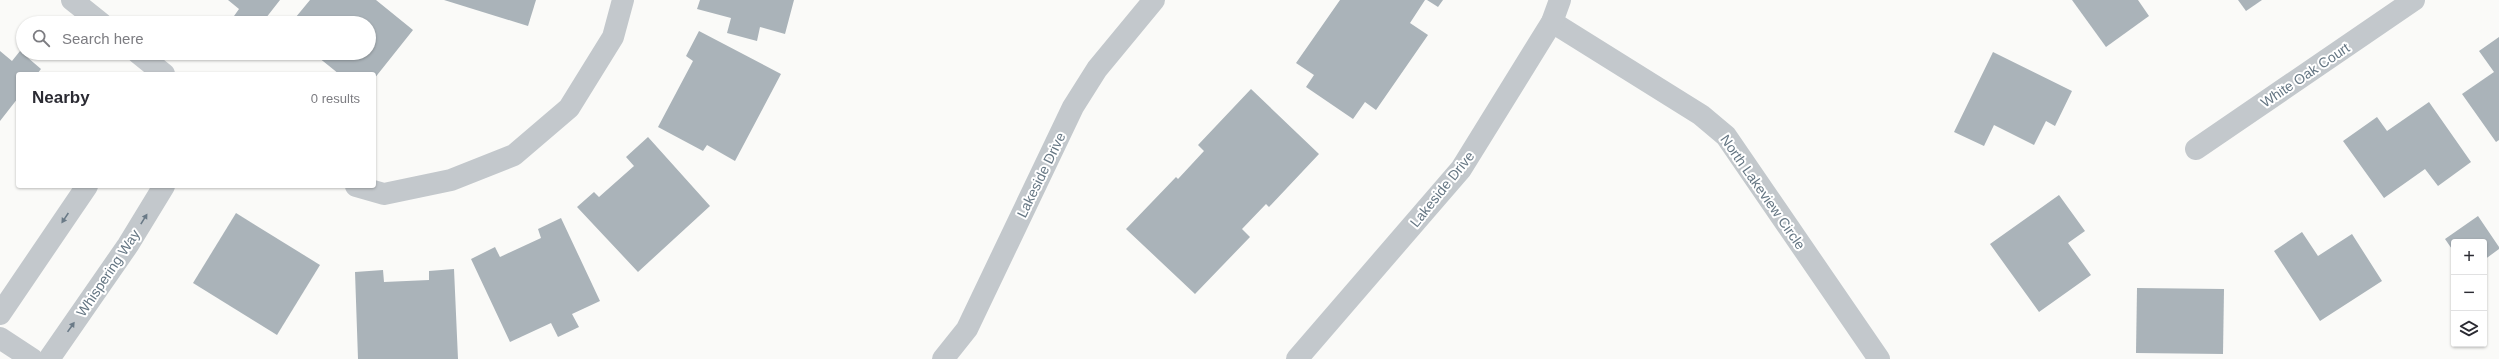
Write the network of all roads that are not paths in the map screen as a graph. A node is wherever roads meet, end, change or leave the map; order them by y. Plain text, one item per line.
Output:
1 (72, 0) edge
2 (623, 0) edge
3 (1154, 0) edge
4 (1560, 0) edge
5 (2414, 0) edge
6 (93, 16) edge
7 (1552, 22) junction
8 (147, 60) edge
9 (162, 72) edge
10 (2196, 149) dead end
11 (86, 188) edge
12 (163, 188) edge
13 (363, 188) edge
14 (0, 314) edge
15 (0, 338) edge
16 (32, 359) edge
17 (49, 359) edge
18 (943, 359) edge
19 (1297, 359) edge
20 (1879, 359) edge

1 - 6 street
2 - 13 street
3 - 18 street, Lakeside Drive
4 - 7 street, Lakeside Drive
5 - 10 street, White Oak Court
7 - 19 street, Lakeside Drive
7 - 20 street, North Lakeview Circle
8 - 9 street
11 -> 14 street
17 -> 12 street, Whispering Way
15 - 16 street

